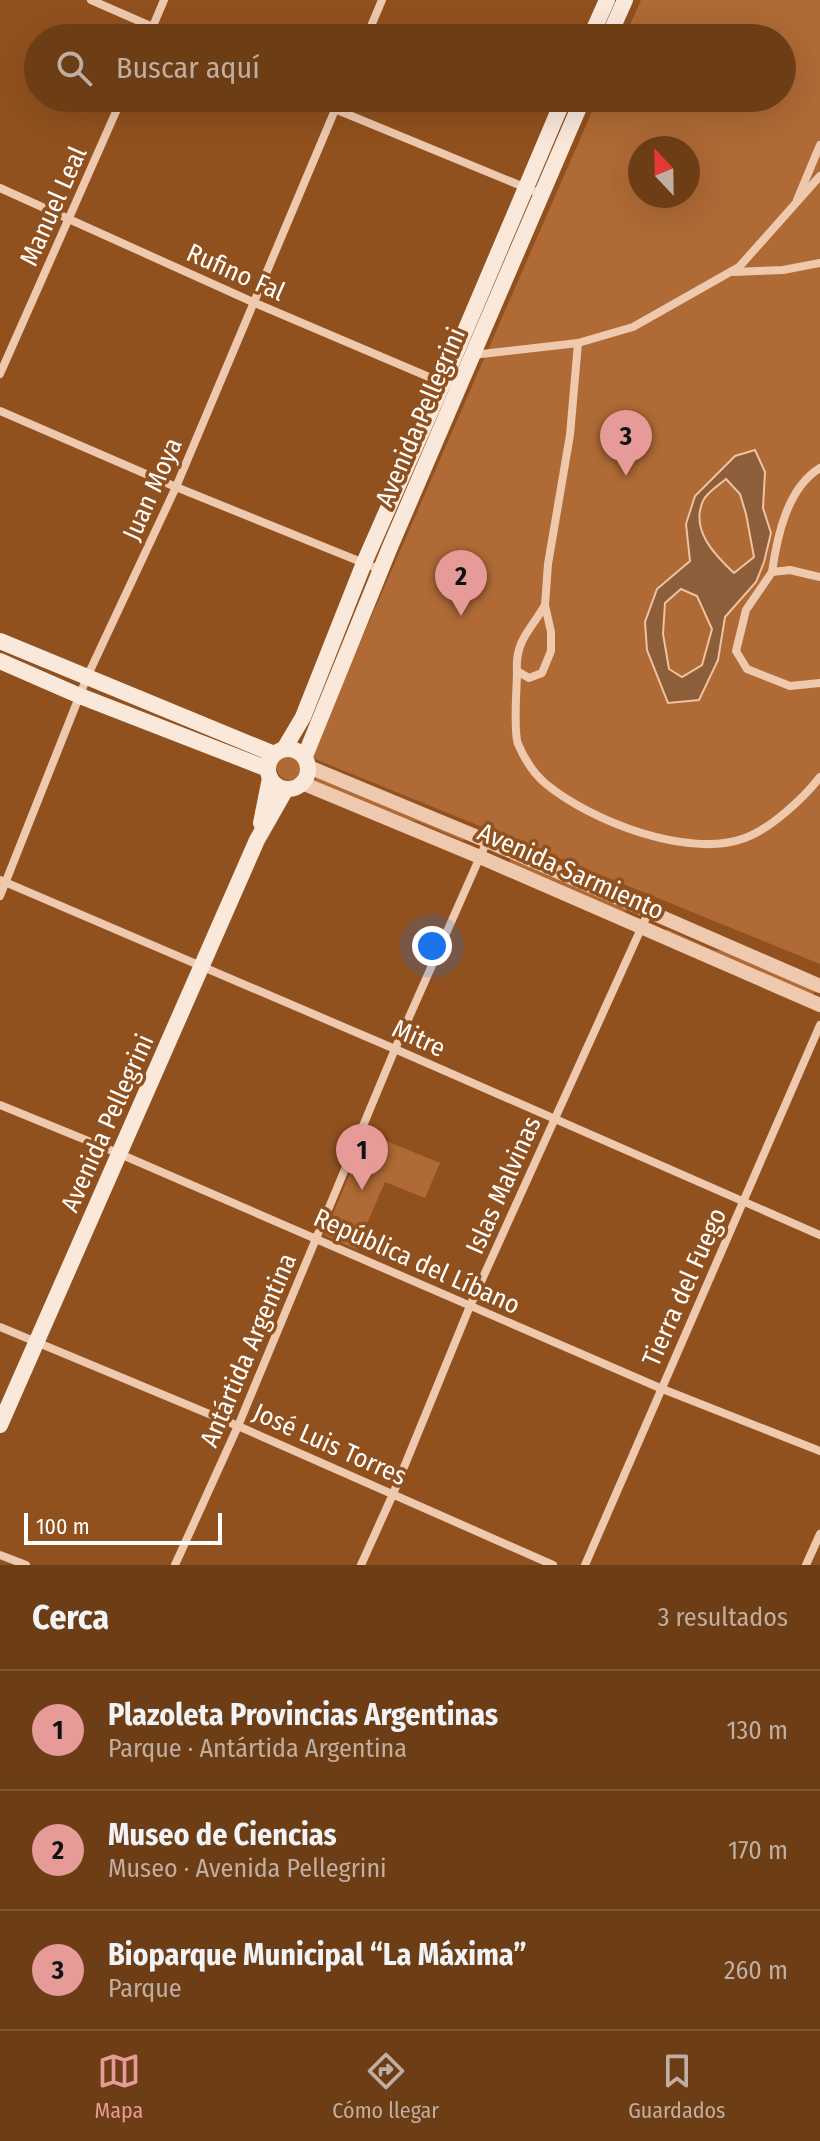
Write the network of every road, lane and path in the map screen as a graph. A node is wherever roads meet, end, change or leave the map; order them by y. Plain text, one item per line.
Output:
1 (91, 0) edge
2 (164, 0) edge
3 (382, 0) edge
4 (617, 1) edge
5 (148, 24) edge
6 (154, 24) edge
7 (372, 24) edge
8 (600, 24) edge
9 (611, 24) edge
10 (116, 112) edge
11 (334, 112) edge
12 (340, 112) edge
13 (558, 112) edge
14 (577, 112) edge
15 (820, 145) edge
16 (820, 176) edge
17 (0, 188) edge
18 (525, 188) junction
19 (541, 194) junction
20 (793, 208) junction
21 (70, 220) junction
22 (820, 263) edge
23 (729, 273) junction
24 (255, 303) junction
25 (578, 343) junction
26 (473, 355) junction
27 (0, 374) edge
28 (451, 385) junction
29 (0, 411) edge
30 (820, 468) edge
31 (176, 487) junction
32 (364, 563) junction
33 (381, 570) junction
34 (772, 572) junction
35 (820, 577) edge
36 (545, 605) junction
37 (0, 641) edge
38 (0, 661) edge
39 (517, 671) junction
40 (87, 677) junction
41 (820, 683) edge
42 (80, 696) junction
43 (274, 762) junction
44 (307, 762) junction
45 (820, 777) edge
46 (294, 786) junction
47 (257, 840) junction
48 (487, 841) junction
49 (480, 857) junction
50 (3, 882) edge
51 (0, 896) edge
52 (649, 911) junction
53 (642, 928) junction
54 (202, 968) junction
55 (820, 986) edge
56 (820, 1005) edge
57 (820, 1025) edge
58 (395, 1049) junction
59 (0, 1105) edge
60 (554, 1120) junction
61 (120, 1154) junction
62 (744, 1201) junction
63 (820, 1235) edge
64 (317, 1239) junction
65 (470, 1306) junction
66 (0, 1327) edge
67 (35, 1342) junction
68 (660, 1388) junction
69 (0, 1425) edge
70 (238, 1426) junction
71 (820, 1451) edge
72 (393, 1494) junction
73 (820, 1534) edge
74 (0, 1555) edge
75 (536, 1562) edge
76 (26, 1565) edge
77 (175, 1565) edge
78 (361, 1565) edge
79 (553, 1565) edge
80 (585, 1565) edge
81 (806, 1565) edge

1 - 5 street
2 - 6 street
3 - 7 street
4 - 8 main road
4 - 9 main road
10 - 21 street, Manuel Leal
11 - 24 street, Juan Moya
12 - 18 street
13 - 18 main road, Avenida Pellegrini
14 - 19 main road, Avenida Pellegrini
15 - 20 street
16 - 20 street
17 - 21 street, Rufino Fal
18 - 19 street
18 - 28 main road, Avenida Pellegrini
19 - 26 main road, Avenida Pellegrini
20 - 23 street
21 - 24 street, Rufino Fal
21 - 27 street, Manuel Leal
22 - 23 street
23 - 25 street
24 - 28 street, Rufino Fal
24 - 31 street, Juan Moya
25 - 26 street
25 - 36 street
26 - 28 main road, Avenida Pellegrini
28 - 32 main road, Avenida Pellegrini
28 - 33 main road, Avenida Pellegrini
29 - 31 street
30 - 34 street
31 - 32 street
31 - 40 street, Juan Moya
32 - 33 street
32 - 43 main road, Avenida Pellegrini
33 - 44 main road, Avenida Pellegrini
34 - 35 street
34 - 41 street
36 - 39 street
36 - 39 street
37 - 40 main road
38 - 42 main road
39 - 45 street
40 - 42 street, Juan Moya
40 - 43 main road
42 - 43 main road
42 - 50 street, Juan Moya
43 - 44 main road
43 - 46 main road
43 - 47 main road, Avenida Pellegrini
44 - 46 main road
44 - 48 street, Avenida Sarmiento
46 - 47 main road, Avenida Pellegrini
46 - 49 street, Avenida Sarmiento
47 - 54 main road, Avenida Pellegrini
48 - 49 street, Antártida Argentina
48 - 52 street, Avenida Sarmiento
49 - 53 street, Avenida Sarmiento
49 - 58 street, Antártida Argentina
50 - 51 street, Juan Moya
50 - 54 street, Mitre
52 - 53 street, Islas Malvinas
52 - 55 street, Avenida Sarmiento
53 - 56 street, Avenida Sarmiento
53 - 60 street, Islas Malvinas
54 - 58 street, Mitre
54 - 61 main road, Avenida Pellegrini
57 - 62 street, Tierra del Fuego
58 - 60 street, Mitre
58 - 64 street, Antártida Argentina
59 - 61 street, República del Líbano
60 - 62 street, Mitre
60 - 65 street, Islas Malvinas
61 - 64 street, República del Líbano
61 - 67 main road, Avenida Pellegrini
62 - 63 street, Mitre
62 - 68 street, Tierra del Fuego
64 - 65 street, República del Líbano
64 - 70 street, Antártida Argentina
65 - 68 street, República del Líbano
65 - 72 street, Islas Malvinas
66 - 67 street, José Luis Torres
67 - 69 main road, Avenida Pellegrini
67 - 70 street, José Luis Torres
68 - 71 street, República del Líbano
68 - 80 street, Tierra del Fuego
70 - 72 street, José Luis Torres
70 - 77 street, Antártida Argentina
72 - 75 street, José Luis Torres
72 - 78 street, Islas Malvinas
73 - 81 street
74 - 76 street
75 - 79 street, José Luis Torres

